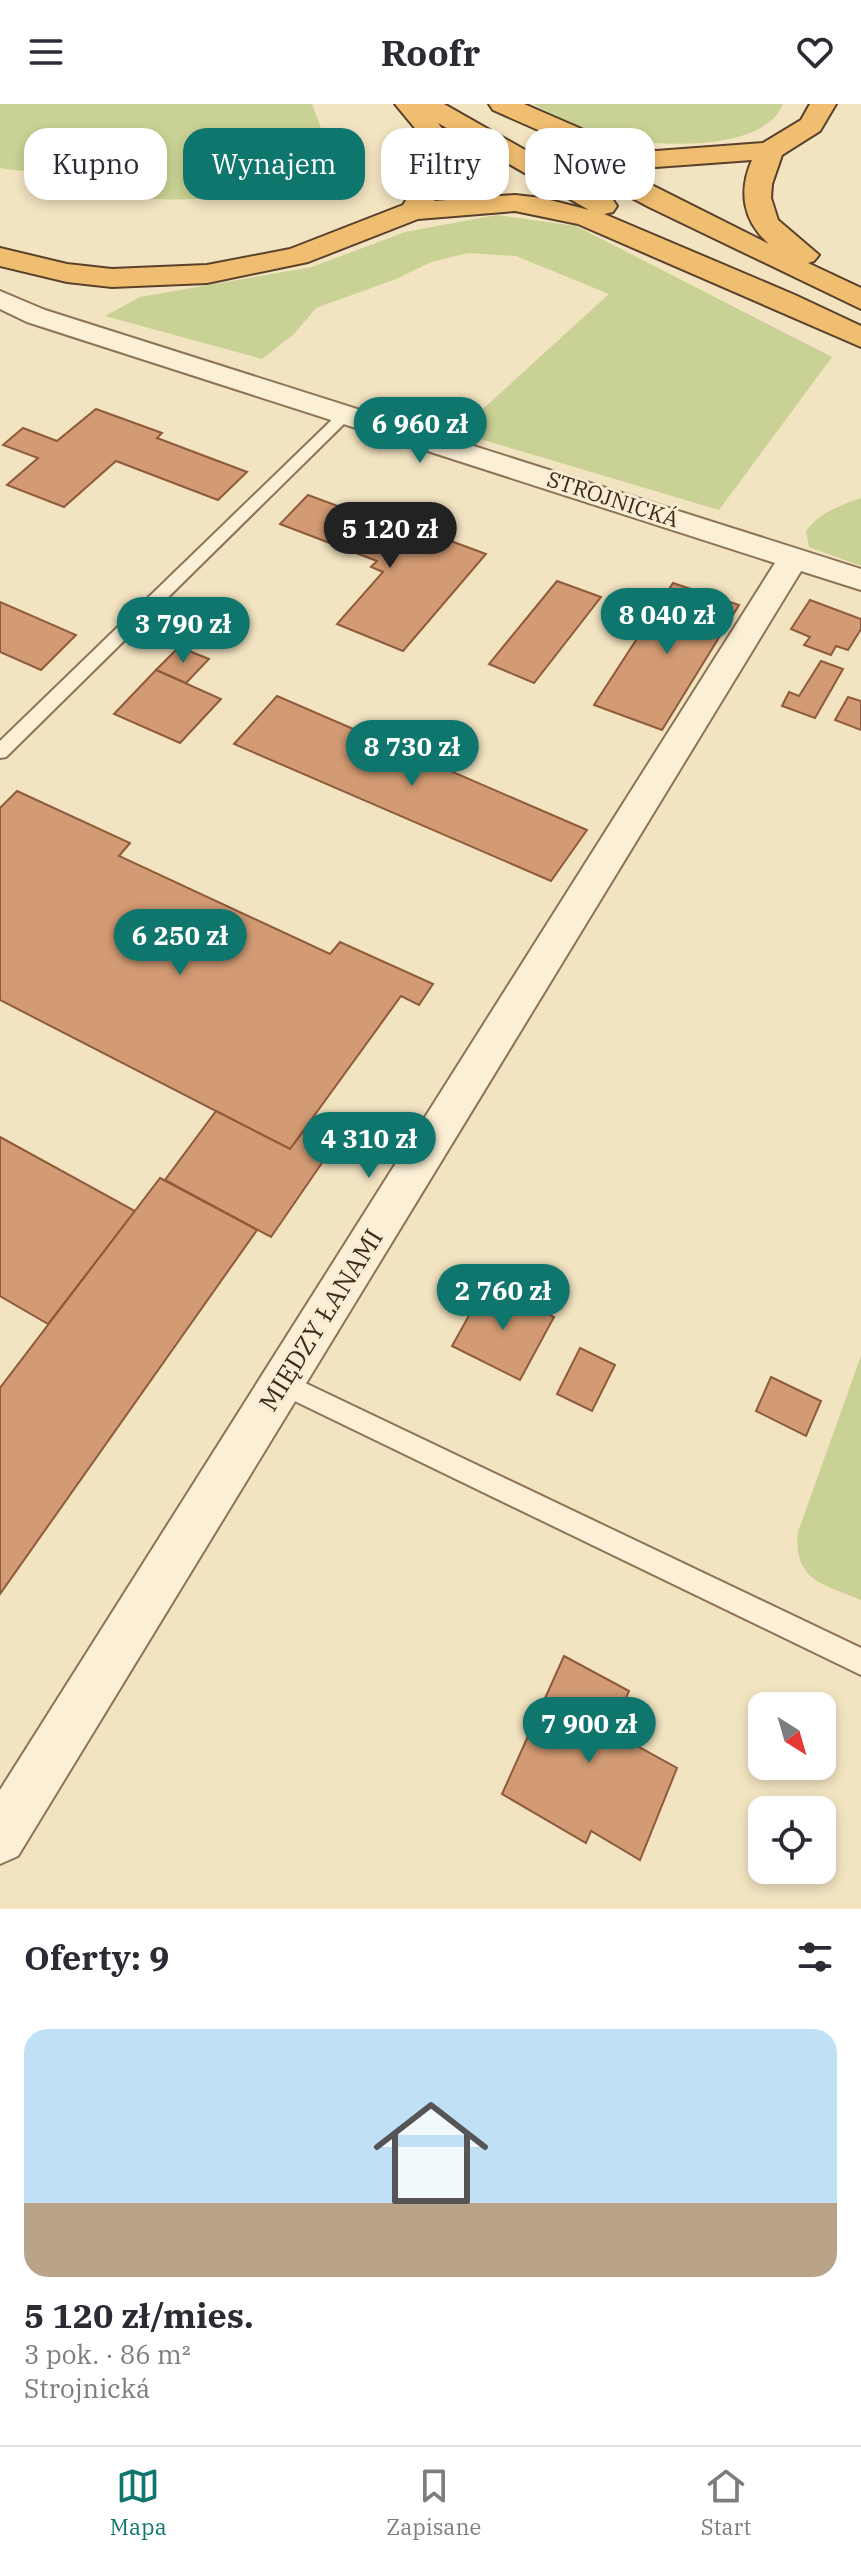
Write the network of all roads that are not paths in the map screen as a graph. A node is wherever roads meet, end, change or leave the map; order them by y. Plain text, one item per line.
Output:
1 (408, 104) edge
2 (425, 104) edge
3 (483, 104) edge
4 (502, 104) edge
5 (823, 104) edge
6 (770, 151) junction
7 (413, 211) junction
8 (0, 257) edge
9 (861, 290) edge
10 (0, 299) edge
11 (861, 300) edge
12 (811, 314) junction
13 (861, 338) edge
14 (346, 414) junction
15 (794, 557) junction
16 (861, 580) edge
17 (0, 752) edge
18 (282, 1383) junction
19 (861, 1662) edge
20 (0, 1838) edge

1 - 7 highway
2 - 12 highway
3 - 11 highway
4 - 6 highway
5 - 6 highway
6 - 9 highway
7 - 8 highway
7 - 12 highway
10 - 14 street, STROJNICKÁ
12 - 13 highway
14 - 15 street, STROJNICKÁ
14 - 17 lane
15 - 16 street, STROJNICKÁ
15 - 18 street, MIĘDZY ŁANAMI
18 - 19 lane
18 - 20 street, MIĘDZY ŁANAMI

